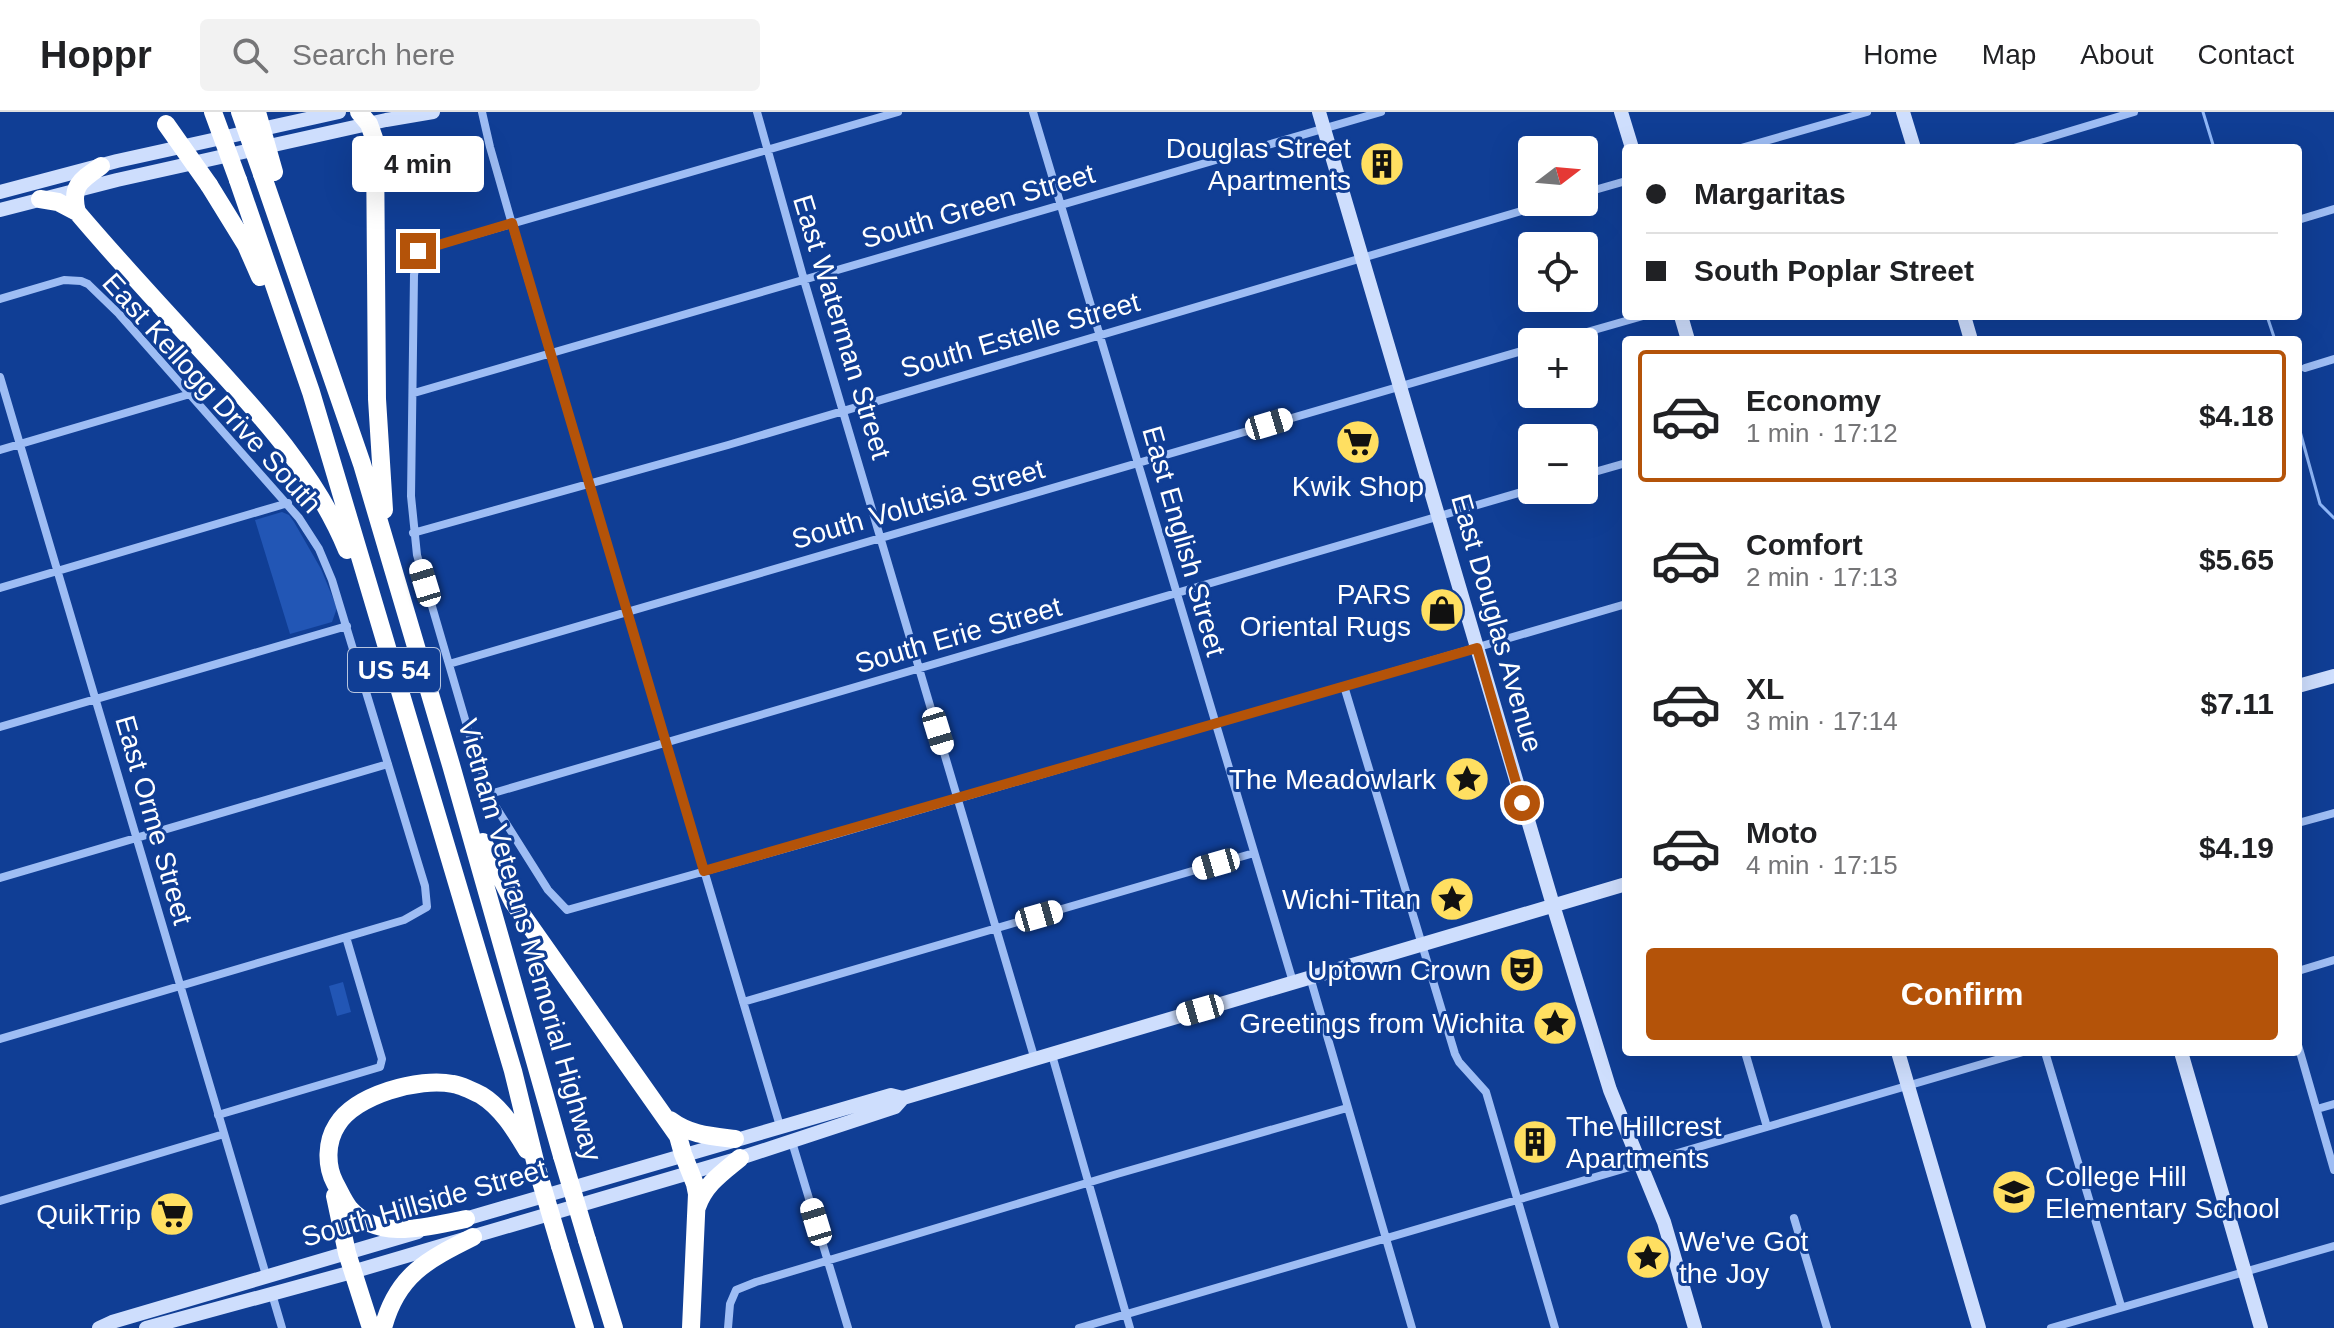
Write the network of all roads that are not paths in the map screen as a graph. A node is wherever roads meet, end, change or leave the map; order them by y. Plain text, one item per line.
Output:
1 (213, 112) edge
2 (240, 112) edge
3 (257, 112) edge
4 (339, 112) edge
5 (433, 112) edge
6 (482, 112) edge
7 (757, 112) edge
8 (898, 112) edge
9 (1033, 112) edge
10 (1319, 112) edge
11 (1381, 112) edge
12 (1621, 112) edge
13 (1867, 112) edge
14 (1903, 112) edge
15 (2134, 112) edge
16 (161, 118) edge
17 (372, 124) edge
18 (1323, 129) junction
19 (1631, 144) edge
20 (1755, 144) edge
21 (1913, 144) edge
22 (2027, 144) edge
23 (767, 150) junction
24 (101, 166) junction
25 (268, 173) junction
26 (1622, 182) edge
27 (1598, 189) edge
28 (75, 190) junction
29 (0, 192) edge
30 (40, 199) junction
31 (1061, 204) junction
32 (2334, 209) edge
33 (0, 210) edge
34 (77, 212) junction
35 (1518, 212) edge
36 (2302, 219) edge
37 (512, 223) junction
38 (1361, 257) junction
39 (804, 280) junction
40 (0, 299) edge
41 (1629, 320) edge
42 (1598, 329) edge
43 (1100, 334) junction
44 (1518, 352) edge
45 (551, 354) junction
46 (2334, 359) edge
47 (2305, 368) dead end
48 (0, 377) edge
49 (1400, 386) junction
50 (311, 392) junction
51 (414, 393) junction
52 (190, 394) junction
53 (843, 410) junction
54 (20, 444) junction
55 (0, 450) edge
56 (1138, 463) junction
57 (1622, 464) edge
58 (1598, 471) edge
59 (589, 484) junction
60 (1518, 493) edge
61 (288, 503) junction
62 (1438, 516) junction
63 (413, 533) junction
64 (881, 538) junction
65 (58, 571) junction
66 (397, 584) junction
67 (0, 588) edge
68 (1177, 593) junction
69 (1622, 605) edge
70 (627, 612) junction
71 (347, 626) junction
72 (380, 626) junction
73 (1477, 648) junction
74 (449, 664) junction
75 (920, 669) junction
76 (2334, 676) edge
77 (2302, 685) edge
78 (1344, 686) junction
79 (95, 699) junction
80 (1216, 724) junction
81 (0, 727) edge
82 (666, 743) junction
83 (388, 764) junction
84 (451, 765) junction
85 (490, 794) junction
86 (959, 799) junction
87 (2334, 813) edge
88 (2302, 822) edge
89 (137, 838) junction
90 (1254, 853) junction
91 (704, 871) junction
92 (0, 878) edge
93 (1622, 885) edge
94 (1553, 905) junction
95 (998, 928) junction
96 (346, 937) junction
97 (1422, 944) junction
98 (2334, 960) edge
99 (2302, 970) edge
100 (1310, 977) junction
101 (1293, 982) junction
102 (180, 985) junction
103 (743, 1002) junction
104 (0, 1039) edge
105 (1052, 1055) junction
106 (1746, 1056) edge
107 (1899, 1056) edge
108 (2009, 1056) edge
109 (2046, 1056) edge
110 (2182, 1056) edge
111 (2301, 1056) edge
112 (1035, 1060) junction
113 (1908, 1086) junction
114 (903, 1098) junction
115 (2334, 1104) edge
116 (1347, 1108) junction
117 (2317, 1109) junction
118 (218, 1115) junction
119 (667, 1118) junction
120 (780, 1126) junction
121 (1767, 1127) junction
122 (224, 1134) junction
123 (735, 1139) junction
124 (792, 1142) junction
125 (683, 1154) junction
126 (740, 1158) junction
127 (536, 1165) junction
128 (1639, 1165) junction
129 (2334, 1170) edge
130 (690, 1172) junction
131 (330, 1175) junction
132 (1088, 1183) junction
133 (0, 1201) edge
134 (1517, 1201) junction
135 (697, 1210) junction
136 (1794, 1218) dead end
137 (466, 1219) junction
138 (473, 1237) junction
139 (1386, 1239) junction
140 (2334, 1246) edge
141 (828, 1261) junction
142 (350, 1262) junction
143 (2244, 1271) junction
144 (266, 1275) junction
145 (272, 1294) junction
146 (573, 1294) junction
147 (2121, 1306) junction
148 (1126, 1315) junction
149 (99, 1328) edge
150 (146, 1328) edge
151 (282, 1328) edge
152 (371, 1328) edge
153 (383, 1328) edge
154 (576, 1328) edge
155 (585, 1328) edge
156 (614, 1328) edge
157 (691, 1328) edge
158 (728, 1328) edge
159 (848, 1328) edge
160 (1079, 1328) edge
161 (1130, 1328) edge
162 (1412, 1328) edge
163 (1555, 1328) edge
164 (1695, 1328) edge
165 (1827, 1328) edge
166 (1979, 1328) edge
167 (2051, 1328) edge
168 (2261, 1328) edge

1 - 50 highway, Vietnam Veterans Memorial Highway / US 54, bridge
2 - 25 highway, bridge
3 - 25 highway, bridge
4 - 24 main road
5 - 17 main road
6 - 37 street
7 - 23 street, East Waterman Street
8 - 23 street
9 - 31 street, East English Street
10 - 18 main road, East Douglas Avenue
11 - 18 street, South Green Street
12 - 19 main road
13 - 20 street
14 - 21 main road
15 - 22 street
16 - 50 highway, bridge
17 - 28 main road
17 - 66 highway
18 - 31 street, South Green Street
18 - 38 main road, East Douglas Avenue
23 - 37 street
23 - 39 street, East Waterman Street
24 - 28 highway
24 - 29 main road
25 - 66 highway, Vietnam Veterans Memorial Highway / US 54
26 - 27 street
28 - 30 main road
28 - 34 highway
30 - 33 main road
30 - 34 highway
31 - 39 street, South Green Street
31 - 43 street, East English Street
32 - 36 street
34 - 72 highway
35 - 38 street, South Estelle Street
37 - 45 street
37 - 51 street
38 - 43 street, South Estelle Street
38 - 49 main road, East Douglas Avenue
39 - 45 street, South Green Street
39 - 53 street, East Waterman Street
40 - 52 street, East Kellogg Drive South
41 - 42 street
43 - 53 street, South Estelle Street
43 - 56 street, East English Street
44 - 49 street, South Volutsia Street
45 - 51 street, South Green Street
45 - 59 street
46 - 47 street
48 - 54 street, East Orme Street
49 - 56 street, South Volutsia Street
49 - 62 main road, East Douglas Avenue
50 - 72 highway, Vietnam Veterans Memorial Highway / US 54
51 - 63 street
52 - 54 street
52 - 61 street, East Kellogg Drive South
53 - 59 street, South Estelle Street
53 - 64 street, East Waterman Street
54 - 55 street
54 - 65 street, East Orme Street
56 - 64 street, South Volutsia Street
56 - 68 street, East English Street
57 - 58 street
59 - 63 street, South Estelle Street
59 - 70 street
60 - 62 street, South Erie Street
61 - 65 street
61 - 71 street, East Kellogg Drive South
62 - 68 street, South Erie Street
62 - 73 main road, East Douglas Avenue
63 - 74 street
64 - 70 street, South Volutsia Street
64 - 75 street, East Waterman Street
65 - 67 street
65 - 79 street, East Orme Street
66 - 84 highway, Vietnam Veterans Memorial Highway / US 54
68 - 75 street, South Erie Street
68 - 80 street, East English Street
69 - 73 street
70 - 74 street, South Volutsia Street
70 - 82 street
71 - 79 street
71 - 83 street, East Kellogg Drive South
72 - 127 highway, Vietnam Veterans Memorial Highway / US 54
73 - 78 street
73 - 94 main road, East Douglas Avenue
74 - 85 street
75 - 82 street, South Erie Street
75 - 86 street, East Waterman Street
76 - 77 main road
78 - 80 street
78 - 97 street
79 - 81 street
79 - 89 street, East Orme Street
80 - 86 street
80 - 90 street, East English Street
82 - 85 street, South Erie Street
82 - 91 street
83 - 89 street
83 - 96 street, East Kellogg Drive South
84 - 119 highway
84 - 156 highway, Vietnam Veterans Memorial Highway / US 54, bridge
85 - 91 street
86 - 91 street
86 - 95 street, East Waterman Street
87 - 88 street
89 - 92 street
89 - 102 street, East Orme Street
90 - 95 street
90 - 101 street, East English Street
91 - 103 street
93 - 94 main road, South Hillside Street
94 - 97 main road, South Hillside Street
94 - 128 main road, East Douglas Avenue
95 - 103 street
95 - 112 street, East Waterman Street
96 - 102 street
96 - 118 street
97 - 100 main road, South Hillside Street
97 - 134 street
98 - 99 street
100 - 101 main road, South Hillside Street
100 - 116 street
101 - 105 main road, South Hillside Street
102 - 104 street
102 - 118 street, East Orme Street
103 - 120 street
105 - 112 main road, South Hillside Street
105 - 132 street
106 - 121 street
107 - 113 main road
108 - 113 street
109 - 147 street
110 - 143 main road
111 - 117 street
112 - 114 main road, South Hillside Street
113 - 121 street
113 - 166 main road
114 - 120 main road, South Hillside Street
114 - 124 main road, South Hillside Street
115 - 117 street
116 - 132 street
116 - 139 street
117 - 129 street
118 - 122 street, East Orme Street
119 - 123 highway
119 - 125 highway
120 - 123 main road, South Hillside Street
121 - 128 street
122 - 133 street
122 - 144 street, East Orme Street
123 - 125 main road, South Hillside Street
124 - 126 main road, South Hillside Street
124 - 141 street
125 - 130 highway
125 - 137 main road, South Hillside Street
126 - 130 main road, South Hillside Street
126 - 135 highway
127 - 131 highway
127 - 146 highway, Vietnam Veterans Memorial Highway / US 54, bridge
128 - 134 street
128 - 164 main road, East Douglas Avenue
130 - 135 highway
130 - 138 main road, South Hillside Street
131 - 137 highway
131 - 142 highway
132 - 141 street
132 - 148 street
134 - 139 street
134 - 163 street
135 - 157 highway
136 - 165 street
137 - 142 main road, South Hillside Street
138 - 142 main road, South Hillside Street
138 - 153 highway
139 - 148 street
139 - 162 street
140 - 143 street
141 - 158 street
141 - 159 street
142 - 144 main road, South Hillside Street
142 - 145 main road, South Hillside Street
142 - 152 highway
143 - 147 street
143 - 168 main road
144 - 149 main road, South Hillside Street
145 - 150 main road, South Hillside Street
145 - 151 street
146 - 154 highway
146 - 155 highway, Vietnam Veterans Memorial Highway / US 54
147 - 167 street
148 - 160 street
148 - 161 street

